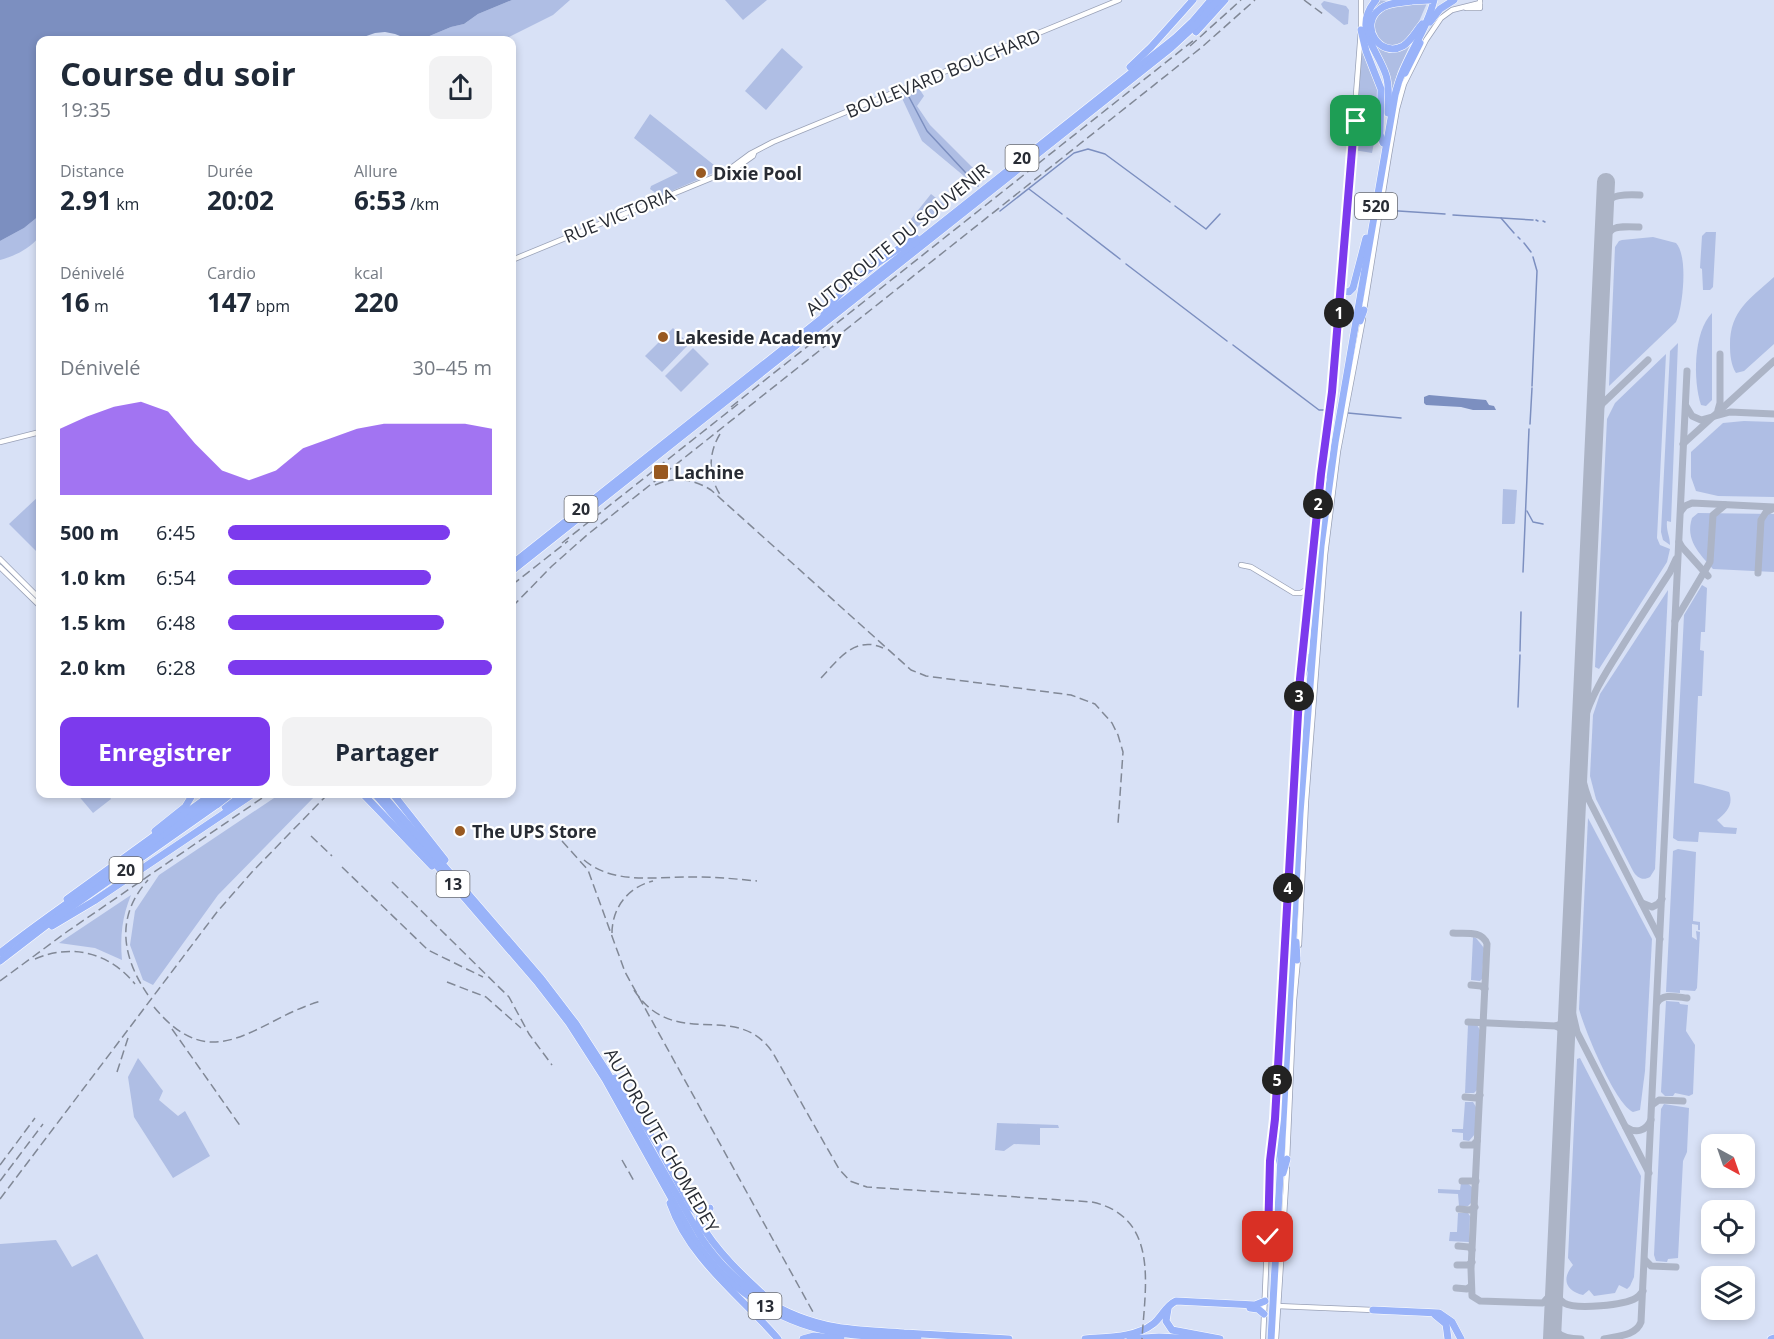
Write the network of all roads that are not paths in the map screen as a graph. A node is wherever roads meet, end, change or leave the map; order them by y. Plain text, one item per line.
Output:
1 (1119, 0) edge
2 (1188, 0) edge
3 (1193, 0) edge
4 (1211, 0) edge
5 (1218, 0) edge
6 (1225, 0) edge
7 (1361, 0) edge
8 (1376, 0) edge
9 (1391, 0) edge
10 (1432, 0) edge
11 (1412, 1) edge
12 (1452, 1) edge
13 (1478, 4) edge
14 (1174, 22) junction
15 (1422, 24) junction
16 (1361, 30) junction
17 (1105, 96) junction
18 (1355, 99) junction
19 (1391, 110) junction
20 (1368, 111) dead end
21 (1357, 113) junction
22 (1353, 135) junction
23 (1383, 143) junction
24 (766, 145) joint
25 (942, 226) junction
26 (1366, 238) junction
27 (516, 258) edge
28 (870, 284) junction
29 (1339, 293) junction
30 (1364, 310) junction
31 (821, 319) junction
32 (816, 330) junction
33 (1347, 373) junction
34 (36, 433) edge
35 (1325, 440) junction
36 (0, 442) edge
37 (1326, 475) junction
38 (0, 560) edge
39 (516, 561) edge
40 (1241, 565) dead end
41 (0, 567) edge
42 (516, 568) edge
43 (1309, 588) junction
44 (36, 595) edge
45 (36, 602) edge
46 (1314, 604) junction
47 (1313, 616) junction
48 (1308, 657) junction
49 (1299, 689) junction
50 (1309, 698) junction
51 (1312, 727) junction
52 (1293, 780) junction
53 (190, 798) edge
54 (212, 798) edge
55 (212, 798) edge
56 (212, 798) edge
57 (247, 798) edge
58 (367, 798) edge
59 (379, 798) edge
60 (385, 798) edge
61 (396, 798) edge
62 (230, 800) edge
63 (1297, 814) junction
64 (1297, 834) junction
65 (1297, 846) junction
66 (168, 851) junction
67 (118, 862) junction
68 (487, 919) junction
69 (1294, 920) junction
70 (40, 922) junction
71 (34, 935) junction
72 (0, 953) edge
73 (1298, 960) junction
74 (0, 961) edge
75 (588, 1040) junction
76 (1278, 1141) junction
77 (1287, 1159) junction
78 (1270, 1175) junction
79 (665, 1186) junction
80 (1279, 1187) junction
81 (1265, 1301) junction
82 (1277, 1306) junction
83 (778, 1308) junction
84 (1373, 1310) joint
85 (1397, 1311) junction
86 (1264, 1314) junction
87 (1269, 1338) edge
88 (778, 1339) edge
89 (803, 1339) edge
90 (840, 1339) edge
91 (918, 1339) edge
92 (1009, 1339) edge
93 (1085, 1339) edge
94 (1131, 1339) edge
95 (1202, 1339) edge
96 (1220, 1339) edge
97 (1448, 1339) edge
98 (1461, 1339) edge

1 - 24 main road, BOULEVARD BOUCHARD
2 - 14 highway
3 - 14 highway
4 - 17 highway, AUTOROUTE DU SOUVENIR / 20
5 - 17 highway, AUTOROUTE DU SOUVENIR / 20
6 - 17 highway
7 - 16 main road
8 - 19 highway
9 - 11 highway
10 - 11 highway, bridge
10 - 15 highway, 520
10 - 19 highway, 520
11 - 15 highway
12 - 19 highway
13 - 30 main road
14 - 17 highway
15 - 19 highway, 520
16 - 18 main road
16 - 23 highway
17 - 25 highway, AUTOROUTE DU SOUVENIR / 20
18 - 21 main road
18 - 22 main road
19 - 23 highway, 520
19 - 33 highway, 520
20 - 21 main road
21 - 22 main road
22 - 29 main road
23 - 26 highway, 520
24 - 27 main road, RUE VICTORIA
25 - 28 highway, AUTOROUTE DU SOUVENIR / 20
25 - 31 highway
25 - 32 highway
26 - 29 highway
26 - 37 highway, 520
28 - 31 highway, AUTOROUTE DU SOUVENIR / 20
28 - 32 highway, AUTOROUTE DU SOUVENIR / 20
29 - 35 main road
30 - 33 highway
30 - 46 main road
31 - 39 highway, AUTOROUTE DU SOUVENIR / 20
32 - 42 highway, AUTOROUTE DU SOUVENIR / 20
33 - 46 highway, 520
34 - 36 main road
35 - 37 highway
35 - 43 main road
37 - 46 highway, 520
38 - 44 main road
40 - 43 main road
41 - 45 main road
43 - 46 main road
46 - 47 highway, 520
47 - 48 highway, 520
47 - 49 main road
47 - 50 highway, 520
47 - 51 main road
48 - 49 highway
48 - 63 highway, 520
49 - 52 main road
50 - 51 highway
50 - 64 highway, 520
51 - 64 main road
52 - 63 highway
52 - 64 main road
53 - 67 highway
54 - 67 highway
55 - 70 highway, 20
56 - 71 highway, 20
57 - 66 highway
58 - 68 highway
59 - 68 highway, AUTOROUTE CHOMEDEY / 13
60 - 68 highway, AUTOROUTE CHOMEDEY / 13
61 - 68 highway
62 - 66 highway
63 - 64 highway, 520
64 - 65 highway, 520
65 - 69 highway, 520
65 - 73 main road
65 - 76 highway, 520
65 - 78 main road
66 - 71 highway
67 - 70 highway
68 - 75 highway, AUTOROUTE CHOMEDEY / 13
68 - 79 highway, AUTOROUTE CHOMEDEY / 13
69 - 73 highway
69 - 80 highway, 520
70 - 72 highway, 20
71 - 74 highway, 20
73 - 77 main road
75 - 83 highway, AUTOROUTE CHOMEDEY / 13
75 - 83 highway
76 - 78 highway
76 - 87 highway, 520
77 - 80 highway
77 - 82 main road
78 - 81 main road
79 - 88 highway
79 - 91 highway, AUTOROUTE CHOMEDEY / 13
80 - 87 highway, 520
81 - 86 main road
81 - 93 highway
82 - 84 main road
82 - 87 main road
83 - 92 highway, AUTOROUTE CHOMEDEY / 13
84 - 85 highway
85 - 97 highway
85 - 98 highway
86 - 87 main road
86 - 96 highway
89 - 90 highway
94 - 95 highway

